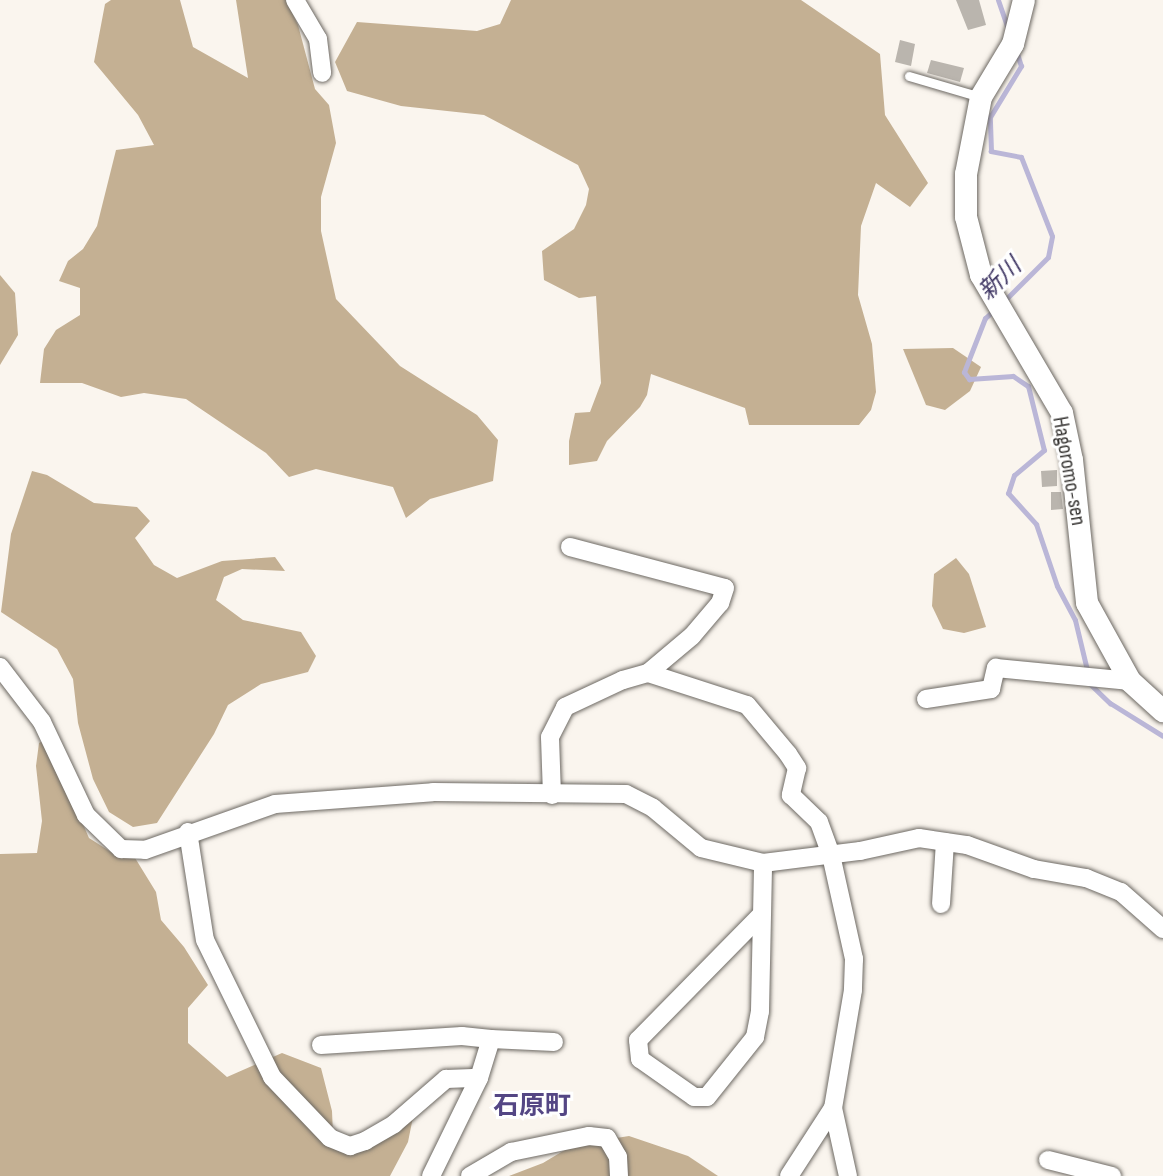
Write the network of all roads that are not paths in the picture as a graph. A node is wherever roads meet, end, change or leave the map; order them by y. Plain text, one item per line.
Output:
1 (295, 0) edge
2 (1024, 0) edge
3 (322, 73) dead end
4 (909, 76) dead end
5 (981, 97) junction
6 (570, 547) dead end
7 (0, 667) edge
8 (648, 673) junction
9 (1130, 681) junction
10 (926, 699) dead end
11 (1163, 711) edge
12 (552, 795) junction
13 (188, 832) junction
14 (945, 842) junction
15 (831, 855) junction
16 (763, 863) junction
17 (941, 904) dead end
18 (760, 916) junction
19 (1163, 929) edge
20 (491, 1039) junction
21 (554, 1042) dead end
22 (321, 1045) dead end
23 (479, 1078) junction
24 (833, 1108) junction
25 (1048, 1160) dead end
26 (431, 1176) edge
27 (470, 1176) edge
28 (619, 1176) edge
29 (789, 1176) edge
30 (848, 1176) edge
31 (1112, 1176) edge

1 - 3 street
2 - 5 street, Hagoromo-sen
4 - 5 lane
5 - 9 street, Hagoromo-sen
6 - 8 street
7 - 13 street
8 - 12 street
8 - 15 street
9 - 10 street
9 - 11 street, Hagoromo-sen
12 - 13 street
12 - 16 street
13 - 23 street
14 - 15 street
14 - 17 street
14 - 19 street
15 - 16 street
15 - 24 street
16 - 18 street
18 - 18 street
20 - 21 street
20 - 22 street
20 - 23 street
23 - 26 street
24 - 29 street
24 - 30 street
25 - 31 street
27 - 28 street

